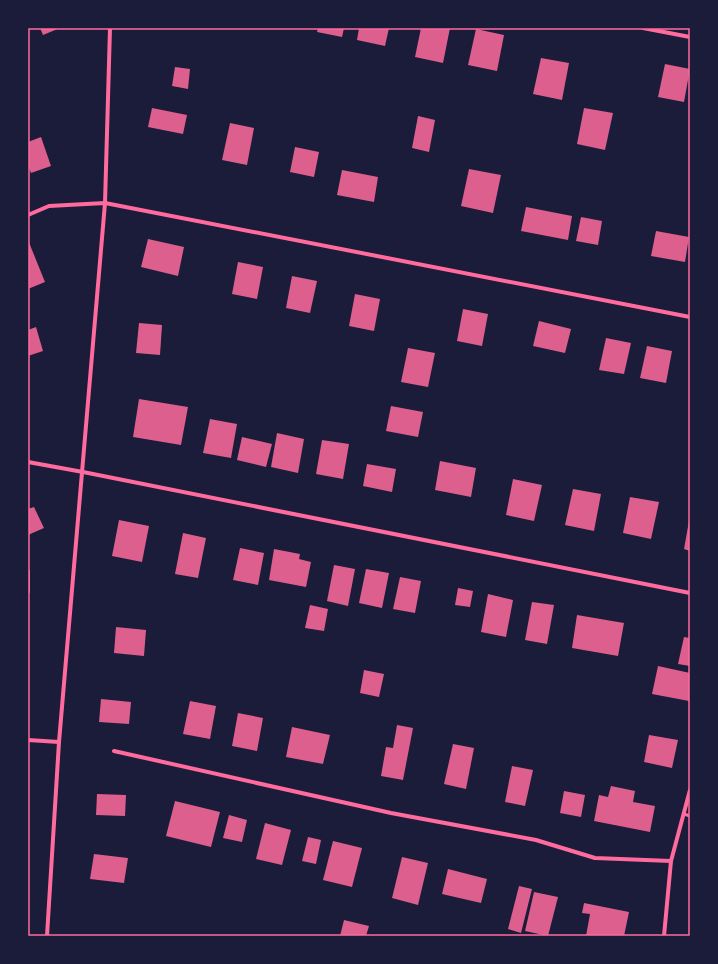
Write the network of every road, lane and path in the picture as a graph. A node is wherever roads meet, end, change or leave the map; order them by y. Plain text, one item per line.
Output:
1 (110, 28) edge
2 (643, 28) edge
3 (690, 37) edge
4 (105, 203) junction
5 (28, 215) edge
6 (690, 317) edge
7 (28, 462) edge
8 (82, 472) junction
9 (690, 593) edge
10 (28, 740) edge
11 (58, 742) junction
12 (114, 751) dead end
13 (690, 790) edge
14 (684, 814) junction
15 (690, 816) edge
16 (671, 861) junction
17 (47, 936) edge
18 (664, 936) edge

1 - 4 street
2 - 3 street
4 - 5 street
4 - 6 street
4 - 8 street
7 - 8 street
8 - 9 street
8 - 11 street
10 - 11 street
11 - 17 street
12 - 16 street
13 - 14 street
14 - 15 lane
14 - 16 street
16 - 18 street

